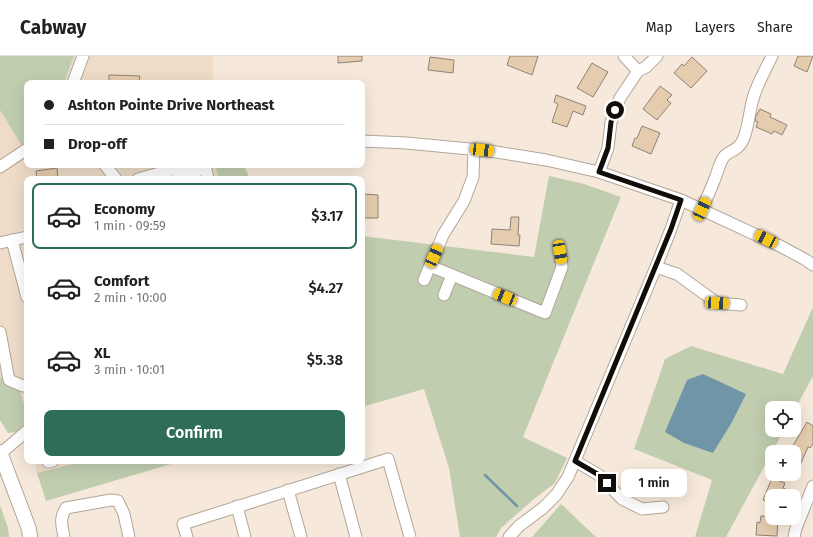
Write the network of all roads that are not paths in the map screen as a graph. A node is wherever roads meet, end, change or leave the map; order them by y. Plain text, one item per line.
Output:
1 (83, 56) edge
2 (624, 56) edge
3 (657, 56) edge
4 (772, 56) edge
5 (638, 71) junction
6 (74, 80) edge
7 (365, 140) edge
8 (474, 149) junction
9 (24, 151) edge
10 (0, 167) edge
11 (107, 168) edge
12 (206, 171) edge
13 (599, 172) junction
14 (114, 176) edge
15 (148, 176) edge
16 (681, 200) junction
17 (702, 209) junction
18 (24, 238) edge
19 (12, 240) junction
20 (0, 243) edge
21 (560, 252) dead end
22 (813, 265) edge
23 (430, 266) junction
24 (656, 267) junction
25 (452, 275) junction
26 (424, 280) dead end
27 (24, 286) edge
28 (444, 295) dead end
29 (740, 305) dead end
30 (0, 332) edge
31 (24, 386) edge
32 (24, 433) edge
33 (0, 453) edge
34 (575, 461) junction
35 (339, 474) junction
36 (813, 486) edge
37 (288, 490) junction
38 (237, 506) junction
39 (664, 506) dead end
40 (30, 537) edge
41 (64, 537) edge
42 (129, 537) edge
43 (187, 537) edge
44 (245, 537) edge
45 (301, 537) edge
46 (356, 537) edge
47 (410, 537) edge
48 (509, 537) edge
49 (794, 537) edge

1 - 6 street
2 - 5 street
3 - 5 street
4 - 17 street
5 - 13 street
7 - 8 street
8 - 13 street
8 - 23 street
9 - 10 street
11 - 14 street
12 - 15 street
13 - 16 street
16 - 17 street
16 - 24 street
17 - 22 street
18 - 19 street
19 - 20 street
19 - 27 street
21 - 25 street
23 - 25 street
23 - 26 street
24 - 29 street
24 - 34 street
25 - 28 street
30 - 31 street
32 - 33 street
33 - 40 main road
34 - 39 street
34 - 48 street
35 - 37 street
35 - 46 street
35 - 47 street
36 - 49 street
37 - 38 street
37 - 45 street
38 - 43 street
38 - 44 street
41 - 42 street

